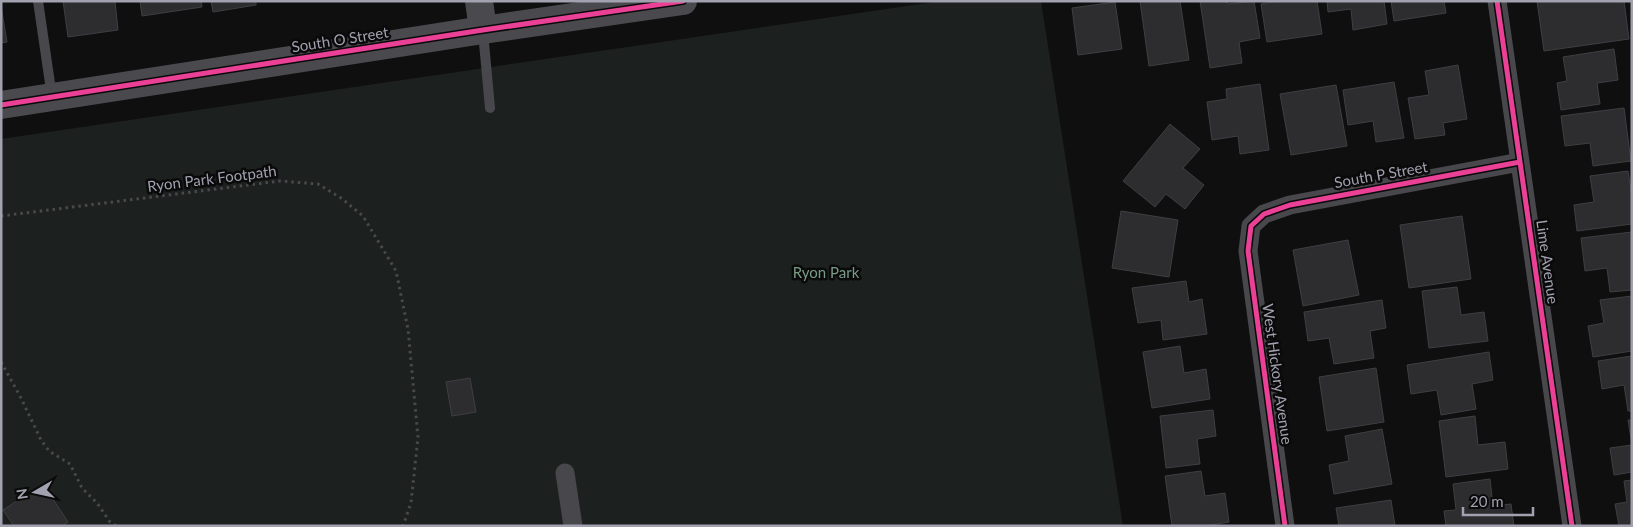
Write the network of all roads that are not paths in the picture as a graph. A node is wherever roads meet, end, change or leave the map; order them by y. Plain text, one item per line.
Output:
1 (38, 1) edge
2 (479, 1) edge
3 (683, 1) edge
4 (1497, 1) edge
5 (483, 30) junction
6 (52, 97) junction
7 (1, 105) edge
8 (490, 108) dead end
9 (1520, 162) junction
10 (1252, 226) joint
11 (565, 473) dead end
12 (573, 526) edge
13 (1285, 526) edge
14 (1572, 526) edge

1 - 6 lane
2 - 5 street
3 - 5 street, South O Street
4 - 9 street, Lime Avenue
5 - 6 street, South O Street
5 - 8 lane
6 - 7 street, South O Street
9 - 10 street, South P Street
9 - 14 street, Lime Avenue
10 - 13 street, West Hickory Avenue
11 - 12 street

